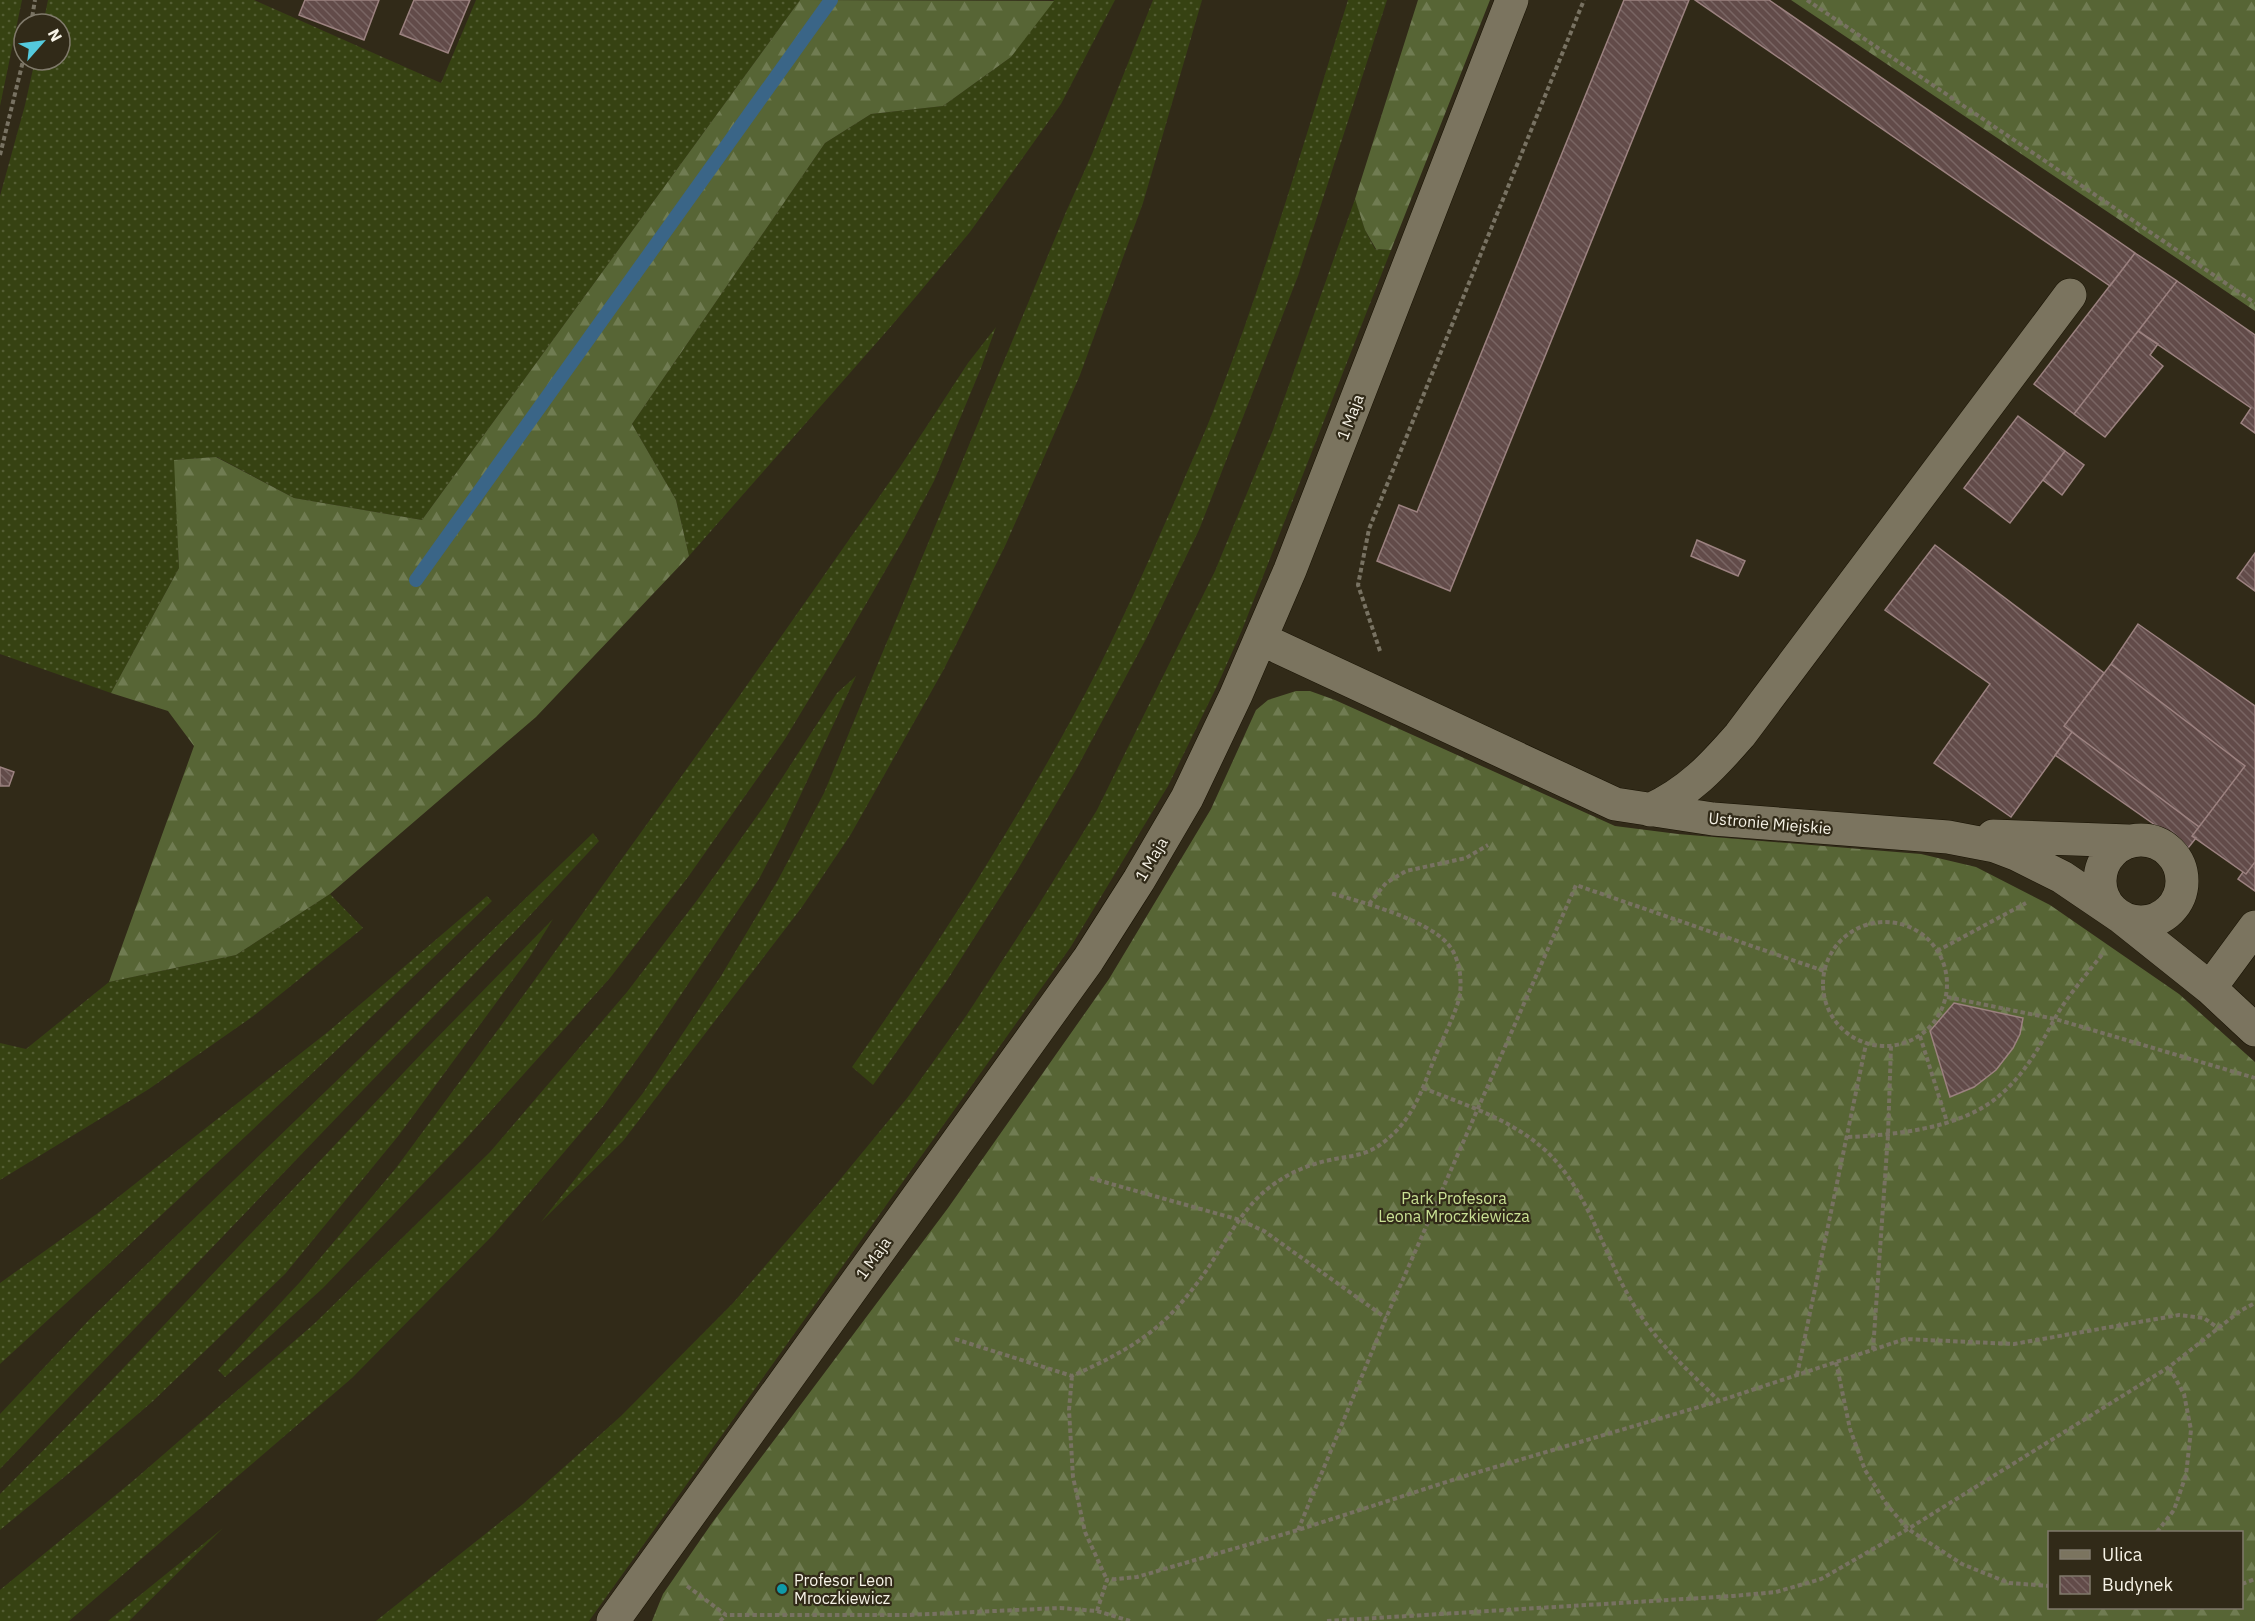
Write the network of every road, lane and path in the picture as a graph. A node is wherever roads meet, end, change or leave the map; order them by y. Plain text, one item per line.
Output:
1 (1512, 0) edge
2 (1584, 0) edge
3 (1807, 0) edge
4 (20, 72) edge
5 (0, 155) edge
6 (2070, 295) dead end
7 (2255, 303) edge
8 (1261, 639) junction
9 (1373, 691) junction
10 (1650, 810) junction
11 (1925, 835) junction
12 (2129, 841) junction
13 (1488, 845) dead end
14 (2068, 881) junction
15 (1330, 893) dead end
16 (1369, 904) junction
17 (2121, 917) junction
18 (2255, 927) edge
19 (1937, 951) junction
20 (1824, 971) junction
21 (2210, 988) junction
22 (1947, 997) junction
23 (2055, 1019) junction
24 (2255, 1030) edge
25 (1920, 1036) dead end
26 (1866, 1044) junction
27 (1891, 1046) junction
28 (2255, 1078) edge
29 (1423, 1088) junction
30 (1478, 1110) junction
31 (1947, 1122) junction
32 (1888, 1135) junction
33 (1848, 1137) junction
34 (1089, 1178) dead end
35 (1240, 1220) junction
36 (2255, 1303) edge
37 (1386, 1318) junction
38 (2218, 1328) junction
39 (955, 1339) dead end
40 (1873, 1350) junction
41 (1836, 1362) junction
42 (2169, 1367) junction
43 (1797, 1375) junction
44 (1072, 1376) junction
45 (1719, 1401) junction
46 (1908, 1529) junction
47 (1298, 1530) junction
48 (2158, 1531) edge
49 (679, 1580) dead end
50 (1107, 1580) junction
51 (2048, 1586) edge
52 (1097, 1611) junction
53 (726, 1615) junction
54 (613, 1621) edge
55 (720, 1621) edge
56 (1130, 1621) edge
57 (1327, 1621) edge

1 - 8 street, 1 Maja
2 - 9 path
3 - 7 path
4 - 5 path
6 - 10 street
8 - 9 street, Ustronie Miejskie
8 - 54 street, 1 Maja
9 - 10 street, Ustronie Miejskie
10 - 11 street, Ustronie Miejskie
11 - 12 street
11 - 14 street, Ustronie Miejskie
12 - 17 street
12 - 17 street
13 - 16 path
14 - 17 street, Ustronie Miejskie
14 - 19 path
15 - 16 path
16 - 29 path
17 - 21 street, Ustronie Miejskie
17 - 23 path
18 - 21 street
19 - 20 path
19 - 22 path
20 - 26 path
20 - 30 path
21 - 24 street, Ustronie Miejskie
22 - 23 path
22 - 27 path
23 - 28 path
23 - 31 path
25 - 31 path
26 - 27 path
26 - 33 path
27 - 32 path
29 - 30 path
29 - 35 path
30 - 37 path
30 - 45 path
31 - 32 path
32 - 33 path
32 - 40 path
33 - 43 path
34 - 35 path
35 - 37 path
35 - 44 path
36 - 38 path
37 - 47 path
38 - 40 path
38 - 42 path
39 - 44 path
40 - 41 path
41 - 43 path
41 - 46 path
42 - 46 path
42 - 48 path
43 - 45 path
44 - 50 path
45 - 47 path
46 - 51 path
46 - 57 path
47 - 50 path
49 - 53 path
50 - 52 path
52 - 53 path
52 - 56 path
53 - 55 path

